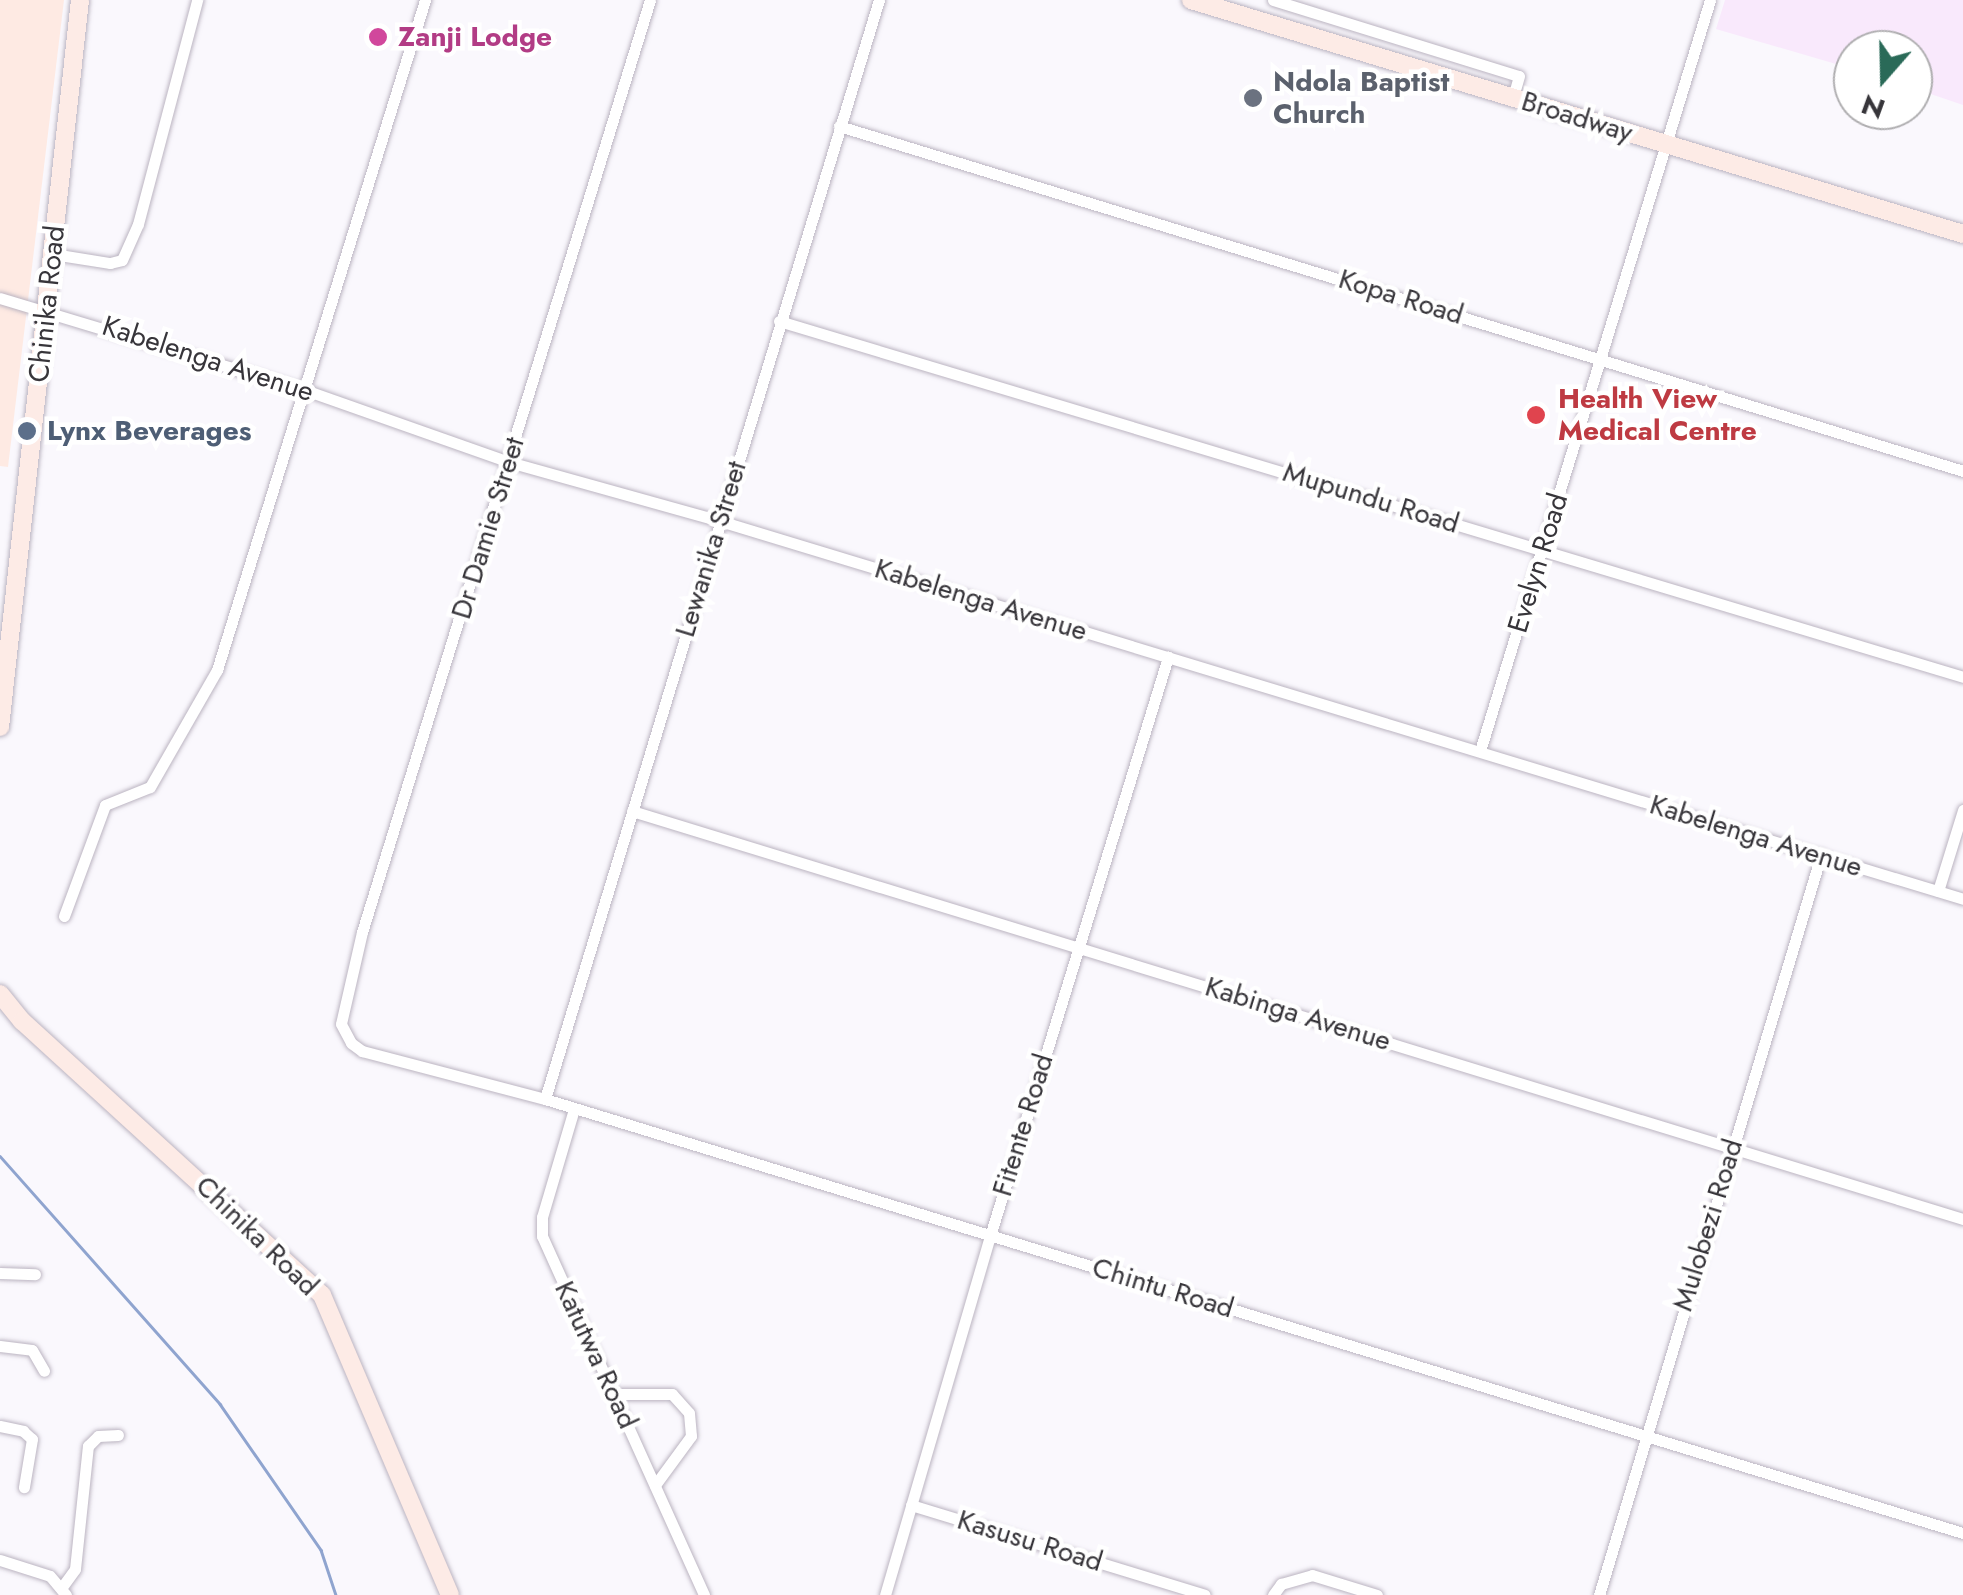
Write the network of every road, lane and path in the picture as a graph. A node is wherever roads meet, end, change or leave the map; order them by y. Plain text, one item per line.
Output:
1 (80, 0) edge
2 (197, 0) edge
3 (424, 0) edge
4 (650, 0) edge
5 (878, 0) edge
6 (1191, 0) edge
7 (1243, 0) edge
8 (1272, 0) edge
9 (1710, 0) edge
10 (1262, 20) junction
11 (1432, 49) junction
12 (1426, 70) junction
13 (1513, 97) junction
14 (839, 126) junction
15 (1666, 144) junction
16 (1963, 234) edge
17 (53, 254) junction
18 (0, 298) edge
19 (47, 309) junction
20 (778, 321) junction
21 (1600, 358) junction
22 (302, 388) junction
23 (509, 462) junction
24 (1963, 471) edge
25 (720, 520) junction
26 (1542, 549) junction
27 (1168, 658) junction
28 (1963, 677) edge
29 (0, 726) edge
30 (1480, 752) junction
31 (632, 810) junction
32 (1963, 810) edge
33 (1821, 856) junction
34 (1938, 892) junction
35 (1963, 899) edge
36 (64, 916) dead end
37 (1077, 947) junction
38 (0, 994) edge
39 (362, 1050) joint
40 (545, 1099) junction
41 (574, 1109) junction
42 (1732, 1148) junction
43 (1963, 1219) edge
44 (990, 1236) junction
45 (0, 1273) edge
46 (35, 1274) dead end
47 (0, 1346) edge
48 (44, 1371) dead end
49 (614, 1394) junction
50 (0, 1426) edge
51 (118, 1435) dead end
52 (1644, 1435) junction
53 (655, 1485) junction
54 (24, 1487) dead end
55 (911, 1505) junction
56 (1963, 1533) edge
57 (0, 1560) edge
58 (64, 1591) edge
59 (450, 1595) edge
60 (704, 1595) edge
61 (885, 1595) edge
62 (1206, 1595) edge
63 (1274, 1595) edge
64 (1377, 1595) edge
65 (1599, 1595) edge

1 - 17 main road, Chinika Road
2 - 17 street
3 - 22 street
4 - 23 street, Dr Damie Street
5 - 14 street, Lewanika Street
6 - 10 main road, Broadway
7 - 10 main road
8 - 11 street
9 - 15 street, Evelyn Road
10 - 12 main road, Broadway
11 - 12 street
11 - 13 street
12 - 13 main road, Broadway
13 - 15 main road, Broadway
14 - 20 street, Lewanika Street
14 - 21 street, Kopa Road
15 - 16 main road, Broadway
15 - 21 street, Evelyn Road
17 - 19 main road, Chinika Road
18 - 19 street, Kabelenga Avenue
19 - 22 street, Kabelenga Avenue
19 - 29 main road, Chinika Road
20 - 25 street, Lewanika Street
20 - 26 street, Mupundu Road
21 - 24 street, Kopa Road
21 - 26 street, Evelyn Road
22 - 23 street, Kabelenga Avenue
22 - 36 street
23 - 25 street, Kabelenga Avenue
23 - 39 street, Dr Damie Street
25 - 27 street, Kabelenga Avenue
25 - 31 street, Lewanika Street
26 - 28 street, Mupundu Road
26 - 30 street, Evelyn Road
27 - 30 street, Kabelenga Avenue
27 - 37 street, Fitente Road
30 - 33 street, Kabelenga Avenue
31 - 37 street, Kabinga Avenue
31 - 40 street, Lewanika Street
32 - 34 street
33 - 34 street, Kabelenga Avenue
33 - 42 street, Mulobezi Road
34 - 35 street, Kabelenga Avenue
37 - 42 street, Kabinga Avenue
37 - 44 street, Fitente Road
38 - 59 main road, Chinika Road
39 - 40 street, Chintu Road
40 - 41 street, Chintu Road
41 - 44 street, Chintu Road
41 - 49 street, Katutwa Road
42 - 43 street, Kabinga Avenue
42 - 52 street, Mulobezi Road
44 - 52 street, Chintu Road
44 - 55 street, Fitente Road
45 - 46 street
47 - 48 street
49 - 53 street, Katutwa Road
49 - 53 street
50 - 54 street
51 - 58 street
52 - 56 street, Chintu Road
52 - 65 street, Mulobezi Road
53 - 60 street, Katutwa Road
55 - 61 street, Fitente Road
55 - 62 street, Kasusu Road
57 - 58 street
63 - 64 street

